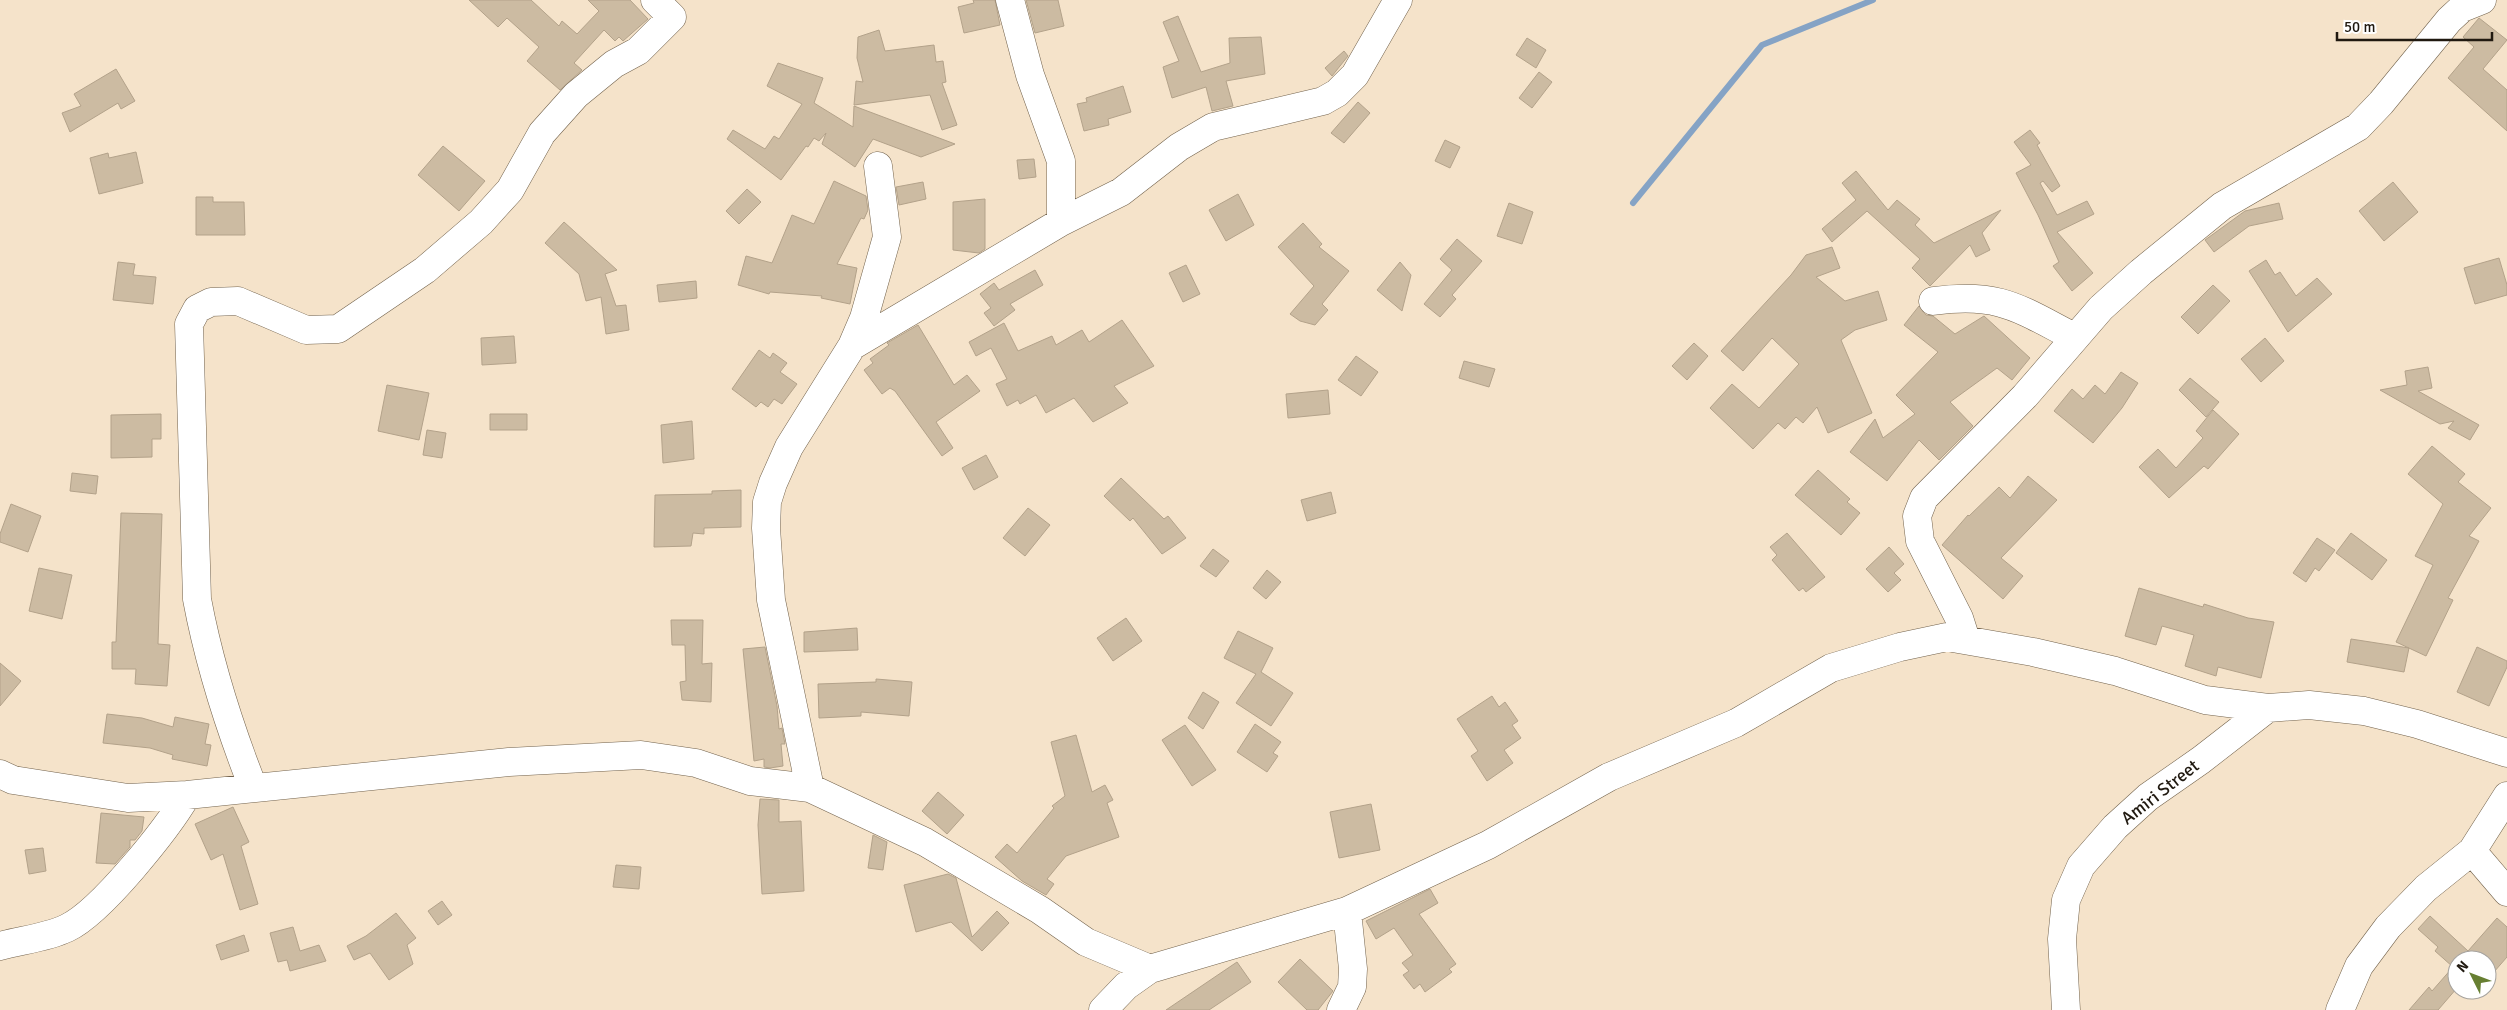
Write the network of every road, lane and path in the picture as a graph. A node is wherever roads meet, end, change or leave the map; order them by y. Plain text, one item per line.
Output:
1 (655, 0) edge
2 (1010, 0) edge
3 (1398, 0) edge
4 (2482, 0) edge
5 (878, 166) dead end
6 (1061, 222) junction
7 (1933, 301) dead end
8 (2074, 337) junction
9 (852, 346) junction
10 (1966, 640) junction
11 (2268, 708) junction
12 (2507, 753) edge
13 (0, 774) edge
14 (252, 787) junction
15 (810, 788) junction
16 (187, 795) junction
17 (2507, 796) edge
18 (2472, 851) junction
19 (2507, 892) edge
20 (1348, 911) junction
21 (0, 946) edge
22 (1150, 969) junction
23 (1103, 1010) edge
24 (1341, 1010) edge
25 (2066, 1010) edge
26 (2340, 1010) edge

1 - 14 street
2 - 6 street
3 - 6 street
4 - 8 street
5 - 9 street
6 - 9 street
7 - 8 street
8 - 10 street
9 - 15 street
10 - 11 street
10 - 20 street
11 - 12 street
11 - 25 street, Amiri Street
13 - 16 street
14 - 15 street
14 - 16 street
15 - 22 street
16 - 21 street
17 - 18 street
18 - 19 street
18 - 26 street
20 - 22 street
20 - 24 street
22 - 23 street

